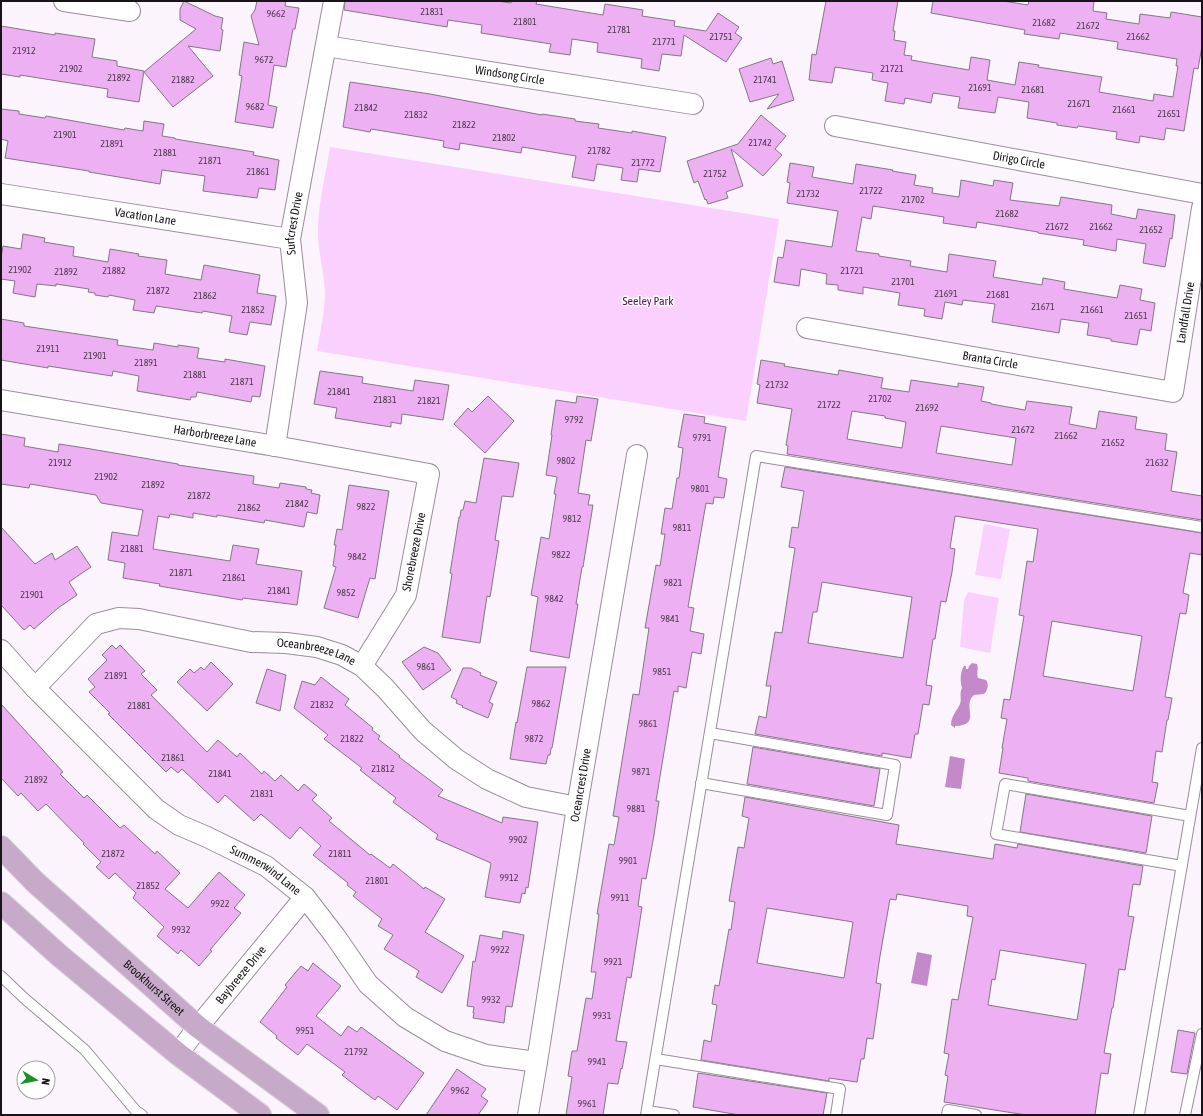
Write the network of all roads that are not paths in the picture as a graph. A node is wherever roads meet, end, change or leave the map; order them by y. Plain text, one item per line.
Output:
1 (64, 1) edge
2 (334, 1) edge
3 (130, 11) dead end
4 (326, 46) junction
5 (694, 104) dead end
6 (835, 126) dead end
7 (1, 194) edge
8 (1202, 194) edge
9 (1202, 208) edge
10 (1200, 230) edge
11 (290, 239) junction
12 (807, 328) dead end
13 (1173, 392) joint
14 (1, 400) edge
15 (275, 446) junction
16 (637, 456) dead end
17 (429, 474) joint
18 (1202, 527) edge
19 (1, 650) edge
20 (362, 666) junction
21 (35, 688) junction
22 (710, 733) junction
23 (1202, 748) edge
24 (702, 783) junction
25 (576, 807) junction
26 (1190, 816) junction
27 (1, 847) edge
28 (1182, 866) junction
29 (305, 897) junction
30 (1, 903) edge
31 (1, 976) edge
32 (198, 1027) junction
33 (1202, 1034) edge
34 (178, 1054) junction
35 (656, 1059) junction
36 (537, 1062) junction
37 (647, 1113) edge
38 (142, 1115) edge
39 (260, 1115) edge
40 (318, 1115) edge
41 (528, 1115) edge
42 (674, 1115) edge
43 (836, 1115) edge
44 (947, 1115) edge
45 (976, 1115) edge
46 (1139, 1115) edge
47 (1185, 1115) edge

1 - 3 street
2 - 4 street, Surfcrest Drive
4 - 5 street, Windsong Circle
4 - 11 street, Surfcrest Drive
6 - 8 street, Dirigo Circle
7 - 11 street, Vacation Lane
9 - 10 street, Landfall Drive
10 - 13 street, Landfall Drive
11 - 15 street, Surfcrest Drive
12 - 13 street, Branta Circle
14 - 15 street, Harborbreeze Lane
15 - 17 street, Harborbreeze Lane
16 - 25 street, Oceancrest Drive
17 - 20 street, Shorebreeze Drive
18 - 22 lane
19 - 21 street, Summerwind Lane
20 - 21 street, Oceanbreeze Lane
20 - 25 street, Oceanbreeze Lane
21 - 29 street, Summerwind Lane
22 - 24 lane
22 - 24 lane
23 - 26 lane
24 - 35 lane
25 - 36 street, Oceancrest Drive
26 - 28 lane
26 - 28 lane
27 - 32 main road, Brookhurst Street
28 - 46 lane
29 - 32 street, Baybreeze Drive
29 - 36 street, Summerwind Lane
30 - 34 main road
31 - 38 lane
32 - 34 street, Baybreeze Drive
32 - 40 main road, Brookhurst Street
33 - 47 lane
34 - 39 main road
35 - 37 lane
35 - 43 lane
36 - 41 street, Oceancrest Drive
37 - 42 lane
44 - 45 lane

